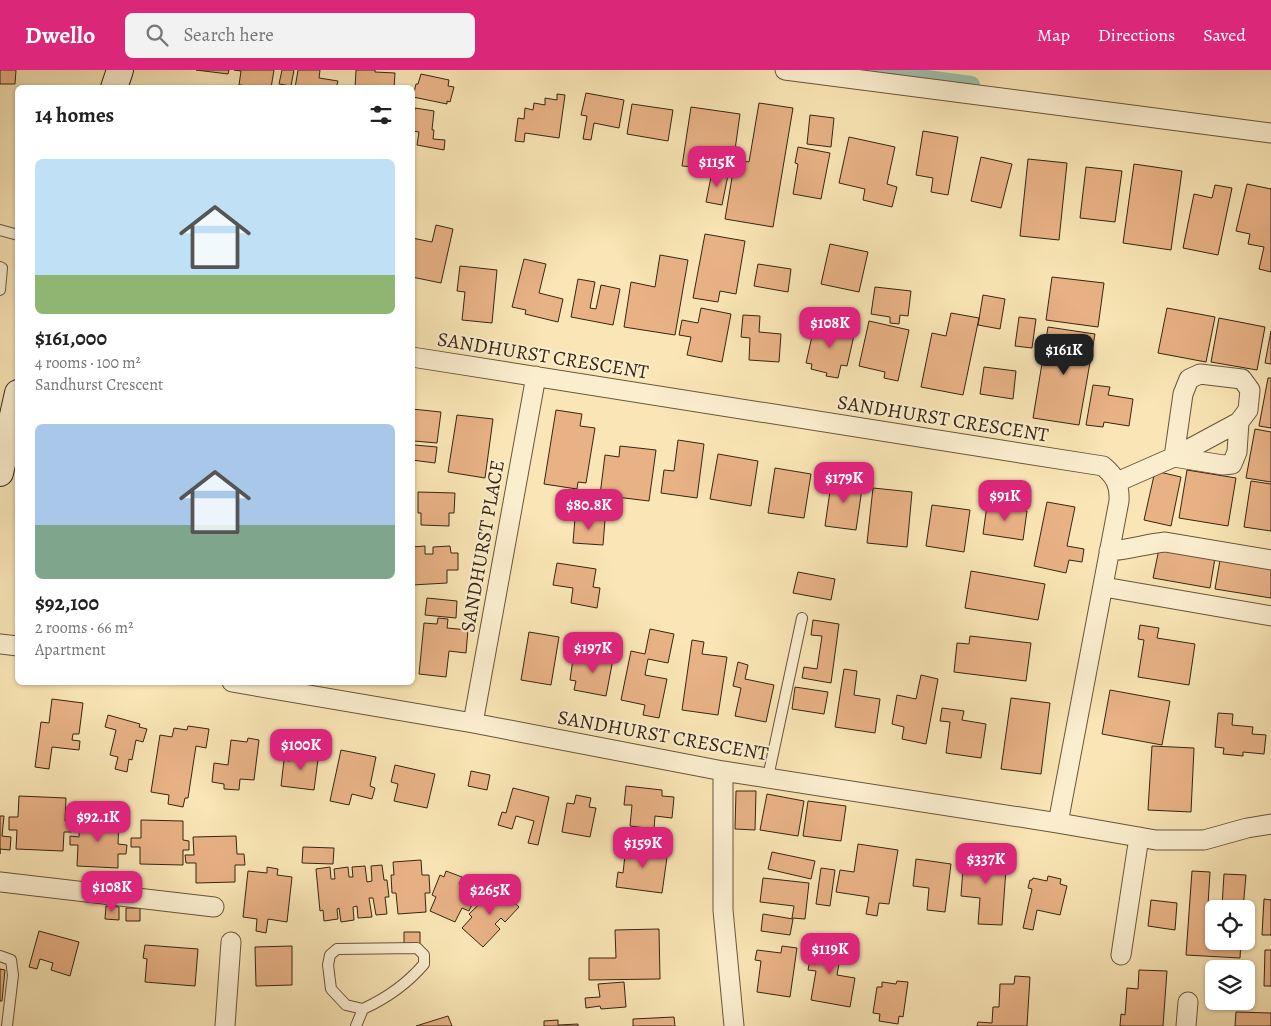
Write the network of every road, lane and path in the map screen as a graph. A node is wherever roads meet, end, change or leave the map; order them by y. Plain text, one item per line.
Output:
1 (120, 70) edge
2 (785, 70) edge
3 (115, 85) edge
4 (1271, 133) edge
5 (0, 230) edge
6 (15, 234) edge
7 (0, 267) edge
8 (0, 290) edge
9 (415, 357) edge
10 (536, 376) junction
11 (15, 406) edge
12 (1240, 422) junction
13 (1174, 457) junction
14 (0, 473) edge
15 (1117, 482) junction
16 (1109, 551) junction
17 (1271, 560) edge
18 (1104, 587) junction
19 (1271, 616) edge
20 (802, 618) dead end
21 (0, 644) edge
22 (15, 646) edge
23 (250, 685) edge
24 (473, 723) junction
25 (723, 771) junction
26 (768, 777) junction
27 (1058, 823) junction
28 (1271, 824) edge
29 (1140, 838) junction
30 (0, 882) edge
31 (214, 908) dead end
32 (231, 942) dead end
33 (1121, 955) dead end
34 (0, 956) edge
35 (1188, 1002) dead end
36 (364, 1010) junction
37 (8, 1026) edge
38 (225, 1026) edge
39 (356, 1026) edge
40 (734, 1026) edge
41 (1186, 1026) edge

1 - 3 main road
2 - 4 street
5 - 6 lane
7 - 8 lane
9 - 10 street, SANDHURST CRESCENT
10 - 15 street, SANDHURST CRESCENT
10 - 24 street, SANDHURST PLACE
11 - 14 main road
12 - 13 street
12 - 13 street
12 - 13 street
13 - 15 street
15 - 16 street
16 - 17 street
16 - 18 street
18 - 19 street
18 - 27 street
20 - 26 lane
21 - 22 street
23 - 24 street, SANDHURST CRESCENT
24 - 25 street, SANDHURST CRESCENT
25 - 26 street, SANDHURST CRESCENT
25 - 40 street
26 - 27 street, SANDHURST CRESCENT
27 - 29 street, SANDHURST CRESCENT
28 - 29 street, SANDHURST CRESCENT
29 - 33 street
30 - 31 street
32 - 38 street
34 - 37 lane
35 - 41 street
36 - 36 lane
36 - 39 lane

